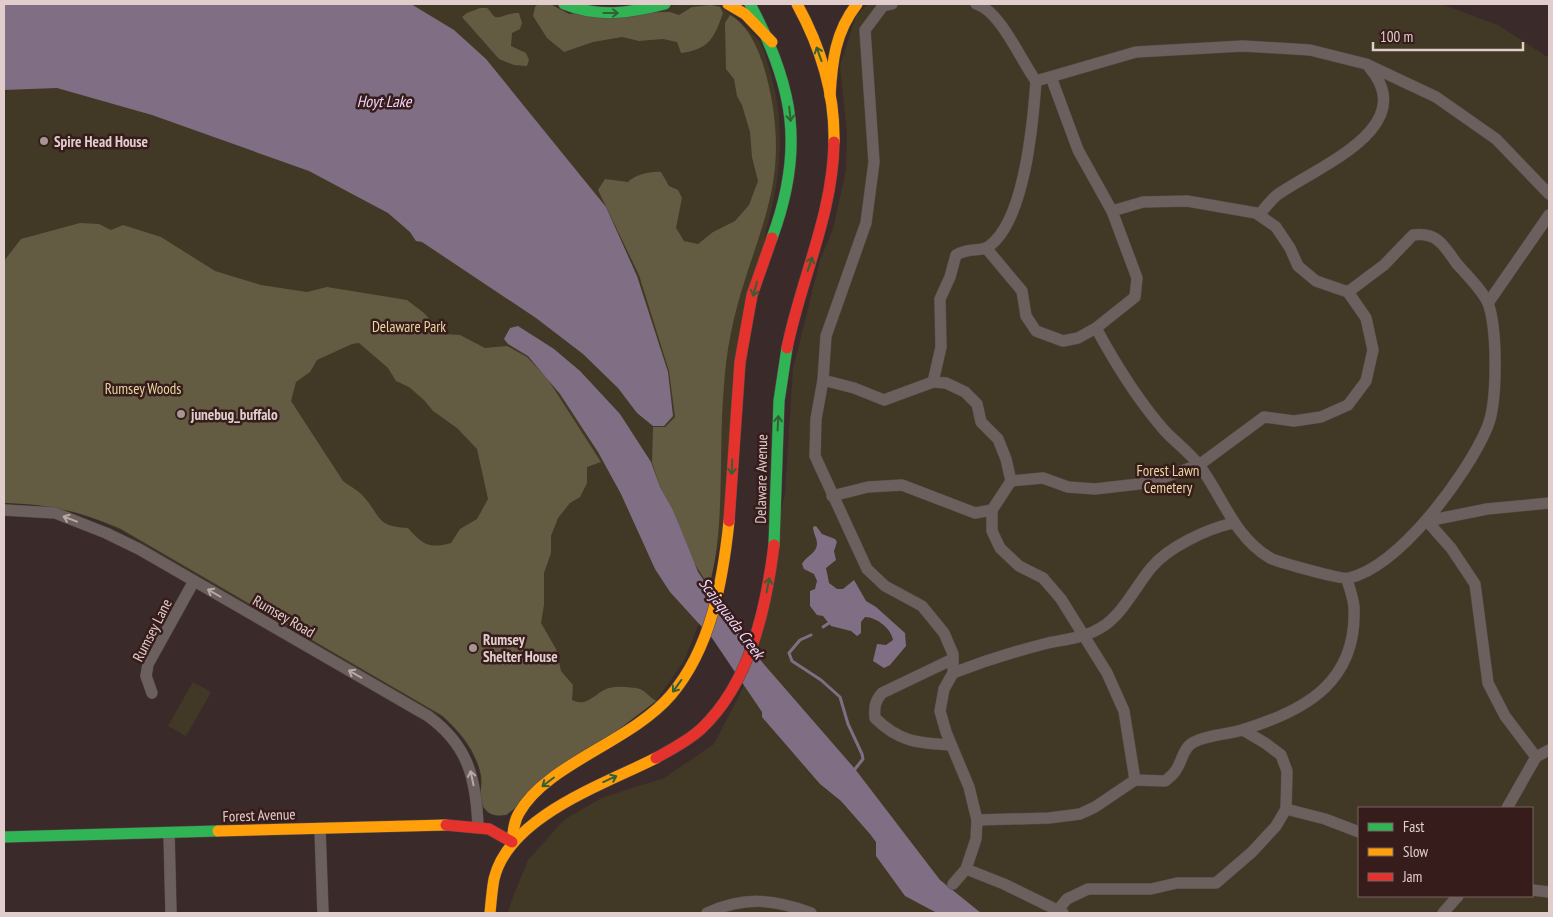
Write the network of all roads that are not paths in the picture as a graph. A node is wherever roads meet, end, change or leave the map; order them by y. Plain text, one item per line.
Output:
1 (564, 4) edge
2 (665, 4) edge
3 (728, 4) edge
4 (750, 4) edge
5 (797, 4) edge
6 (857, 4) edge
7 (892, 4) edge
8 (976, 4) edge
9 (772, 42) junction
10 (1366, 64) junction
11 (1051, 76) junction
12 (1036, 81) junction
13 (830, 96) junction
14 (1549, 194) edge
15 (1112, 211) junction
16 (1259, 215) junction
17 (1549, 215) edge
18 (986, 248) junction
19 (1348, 292) junction
20 (1488, 303) junction
21 (1096, 328) junction
22 (823, 380) junction
23 (932, 382) junction
24 (1199, 465) junction
25 (1011, 481) junction
26 (832, 496) junction
27 (1549, 502) edge
28 (4, 510) edge
29 (992, 510) junction
30 (1427, 521) junction
31 (1234, 523) junction
32 (1347, 579) junction
33 (194, 581) junction
34 (1086, 637) junction
35 (953, 660) junction
36 (953, 673) junction
37 (152, 694) dead end
38 (1243, 730) junction
39 (951, 745) junction
40 (1549, 750) edge
41 (1536, 757) junction
42 (1135, 780) junction
43 (1508, 807) edge
44 (1286, 809) junction
45 (977, 820) junction
46 (478, 826) junction
47 (320, 829) junction
48 (1358, 832) edge
49 (169, 833) junction
50 (4, 837) edge
51 (512, 842) junction
52 (966, 868) junction
53 (954, 884) dead end
54 (1533, 890) edge
55 (1549, 892) edge
56 (1457, 897) edge
57 (1060, 912) edge
58 (172, 913) edge
59 (323, 913) edge
60 (490, 913) edge
61 (707, 913) edge
62 (811, 913) edge
63 (1443, 913) edge

1 -> 2 main road
3 - 9 main road
4 - 9 main road, Delaware Avenue
13 -> 5 main road, Delaware Avenue
6 - 13 main road
7 - 22 street
8 - 12 street
9 -> 51 main road, Delaware Avenue
10 - 11 street
10 - 14 street
10 - 16 street
11 - 12 street
11 - 15 street
12 - 18 street
51 -> 13 main road, Delaware Avenue
15 - 16 street
15 - 21 street
16 - 19 street
17 - 20 street
18 - 21 street
18 - 23 street
19 - 20 street
19 - 24 street
20 - 30 street
21 - 24 street
22 - 23 street
22 - 26 street
23 - 25 street
24 - 25 street
24 - 31 street
25 - 29 street
26 - 29 street
26 - 35 street
27 - 30 street
33 -> 28 street, Rumsey Road
29 - 34 street
30 - 32 street
30 - 41 street
31 - 32 street
31 - 34 street
32 - 38 street
33 - 37 street, Rumsey Lane
46 -> 33 street, Rumsey Road
34 - 36 street
34 - 42 street
35 - 36 street
35 - 39 street
36 - 39 street
38 - 42 street
38 - 44 street
39 - 45 street
40 - 41 street
41 - 43 street
42 - 45 street
44 - 48 street
44 - 57 street
45 - 52 street
46 - 47 main road, Forest Avenue
46 - 51 main road, Forest Avenue
47 - 49 main road, Forest Avenue
47 - 59 street
49 - 50 main road, Forest Avenue
49 - 58 street
51 - 60 main road, Delaware Avenue
52 - 53 street
52 - 57 street
54 - 55 street
56 - 63 street
61 - 62 street

